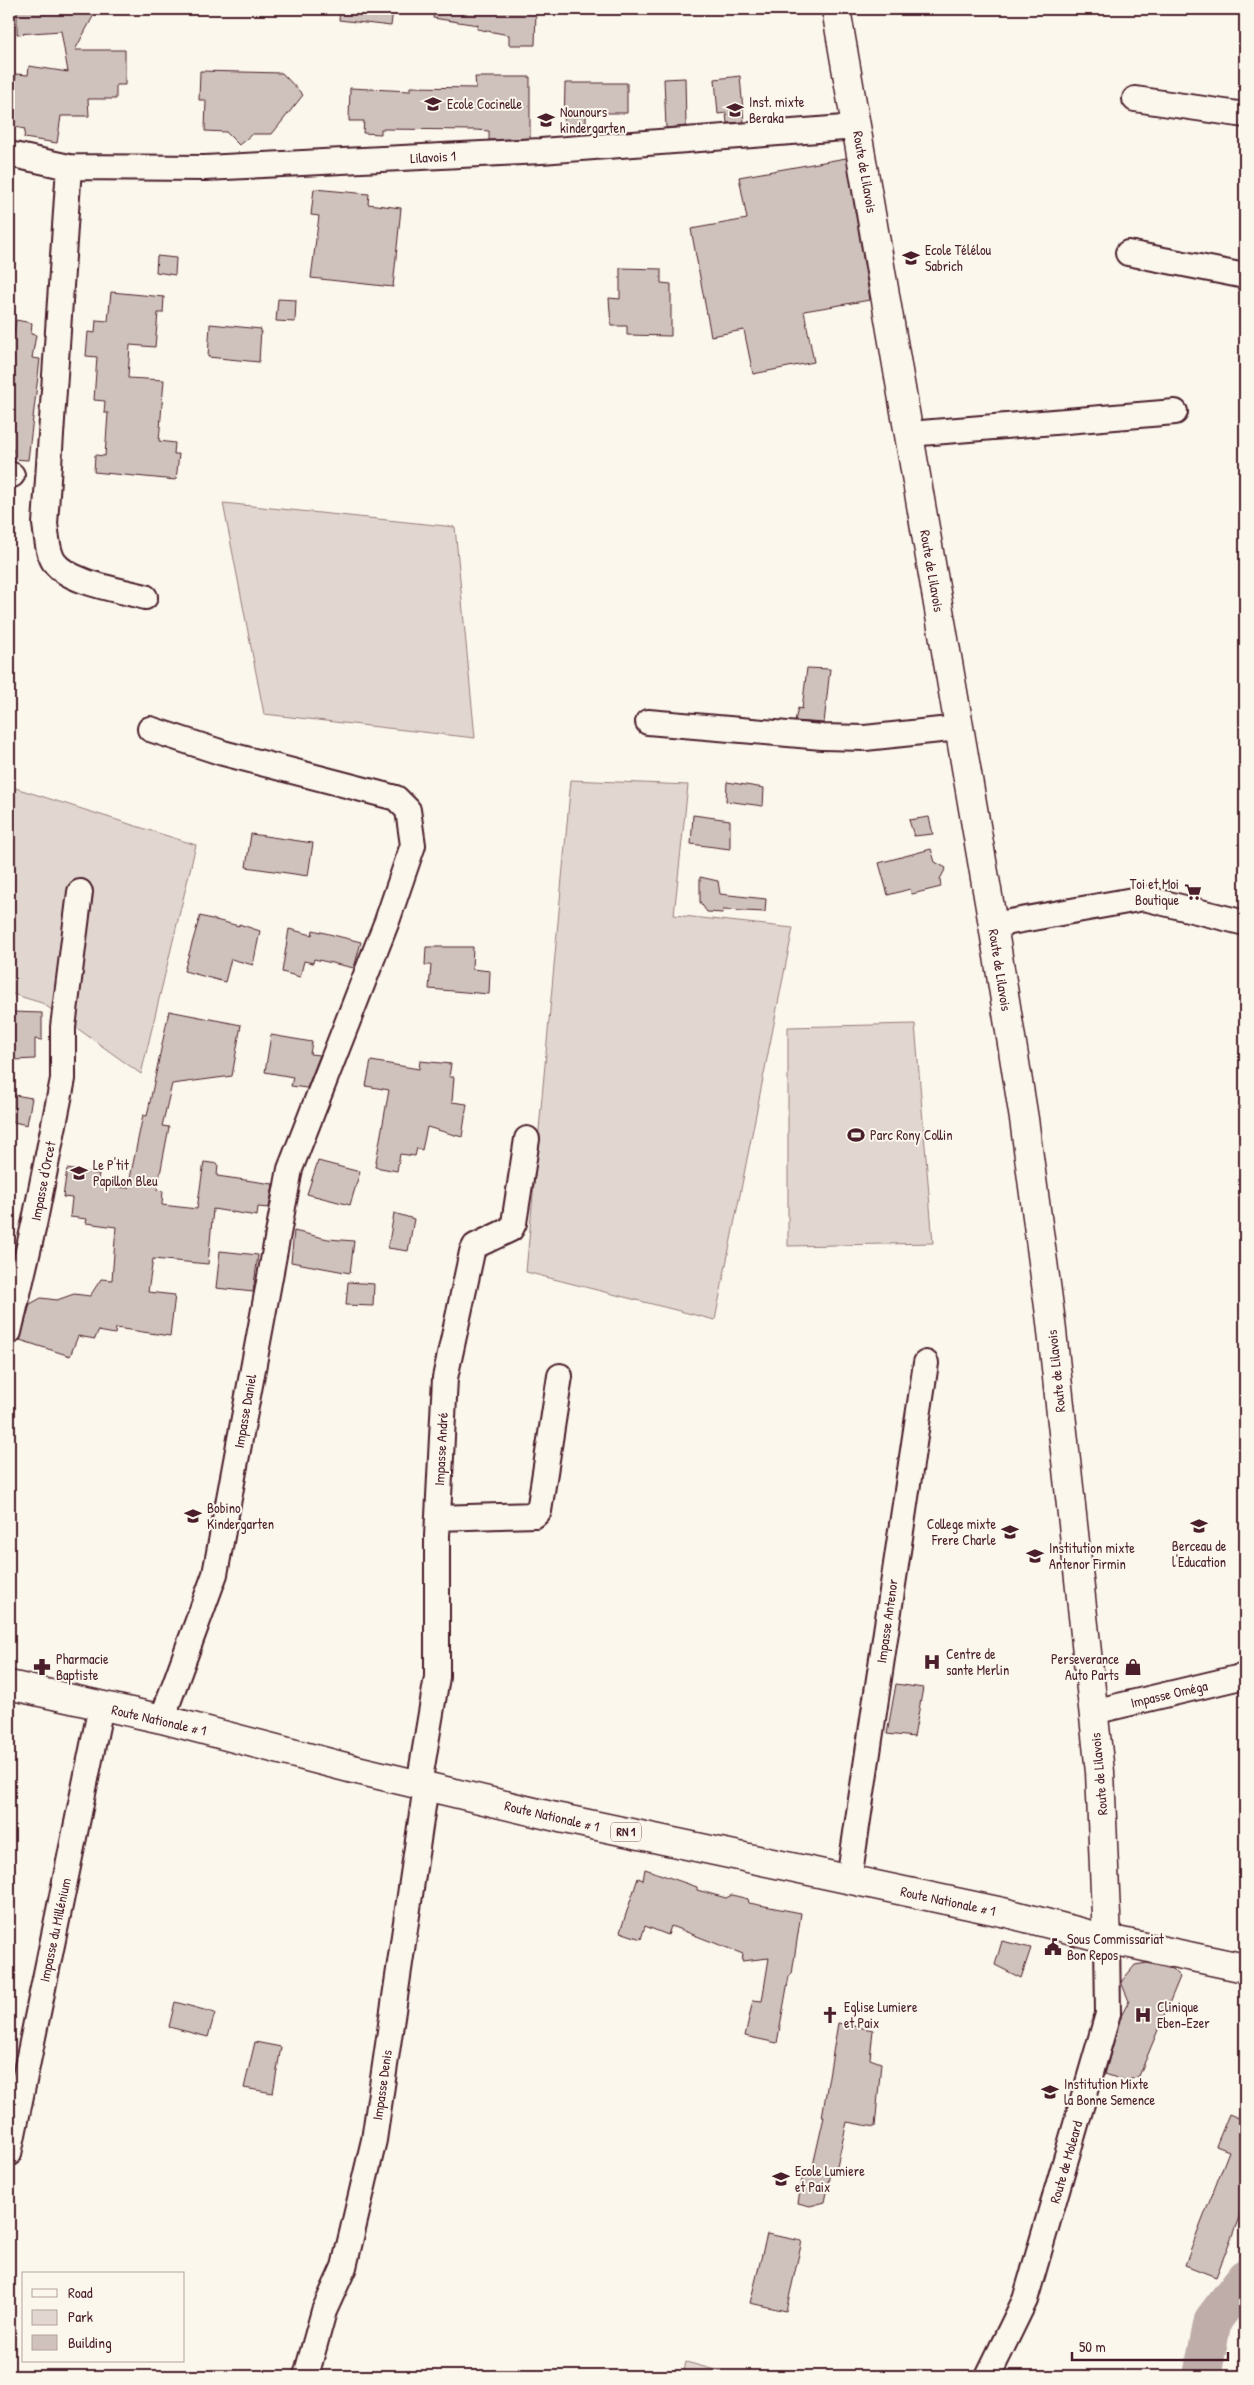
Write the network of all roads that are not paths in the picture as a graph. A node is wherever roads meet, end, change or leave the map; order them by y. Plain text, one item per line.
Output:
1 (836, 9) edge
2 (1135, 99) dead end
3 (1245, 114) edge
4 (857, 127) junction
5 (9, 154) edge
6 (69, 167) junction
7 (1128, 253) dead end
8 (1245, 276) edge
9 (1176, 412) dead end
10 (909, 434) junction
11 (145, 597) dead end
12 (648, 722) dead end
13 (150, 728) dead end
14 (959, 728) junction
15 (80, 892) dead end
16 (1245, 923) edge
17 (993, 925) junction
18 (527, 1139) dead end
19 (9, 1332) edge
20 (926, 1363) dead end
21 (560, 1376) dead end
22 (438, 1518) junction
23 (1245, 1676) edge
24 (9, 1685) edge
25 (101, 1706) junction
26 (1093, 1712) junction
27 (162, 1719) junction
28 (423, 1785) junction
29 (849, 1880) junction
30 (1107, 1939) junction
31 (1245, 1968) edge
32 (9, 2154) edge
33 (306, 2376) edge
34 (988, 2376) edge

1 - 4 main road, Route de Lilavois
2 - 3 street
4 - 6 street, Lilavois 1
4 - 10 main road, Route de Lilavois
5 - 6 street, Lilavois 1
6 - 11 street
7 - 8 street
9 - 10 street
10 - 14 main road, Route de Lilavois
12 - 14 street
13 - 27 street, Impasse Daniel
14 - 17 main road, Route de Lilavois
15 - 19 street, Impasse d'Orcet
16 - 17 street
17 - 26 main road, Route de Lilavois
18 - 22 street, Impasse André
20 - 29 street, Impasse Antenor
21 - 22 street
22 - 28 street, Impasse André
23 - 26 street, Impasse Oméga
24 - 25 main road, Route Nationale # 1 / RN 1
25 - 27 main road, Route Nationale # 1 / RN 1
25 - 32 street, Impasse du Millénium
26 - 30 main road, Route de Lilavois
27 - 28 main road, Route Nationale # 1 / RN 1
28 - 29 main road, Route Nationale # 1 / RN 1
28 - 33 street, Impasse Denis
29 - 30 main road, Route Nationale # 1 / RN 1
30 - 31 main road, Route Nationale # 1 / RN 1
30 - 34 street, Route de Moleard

